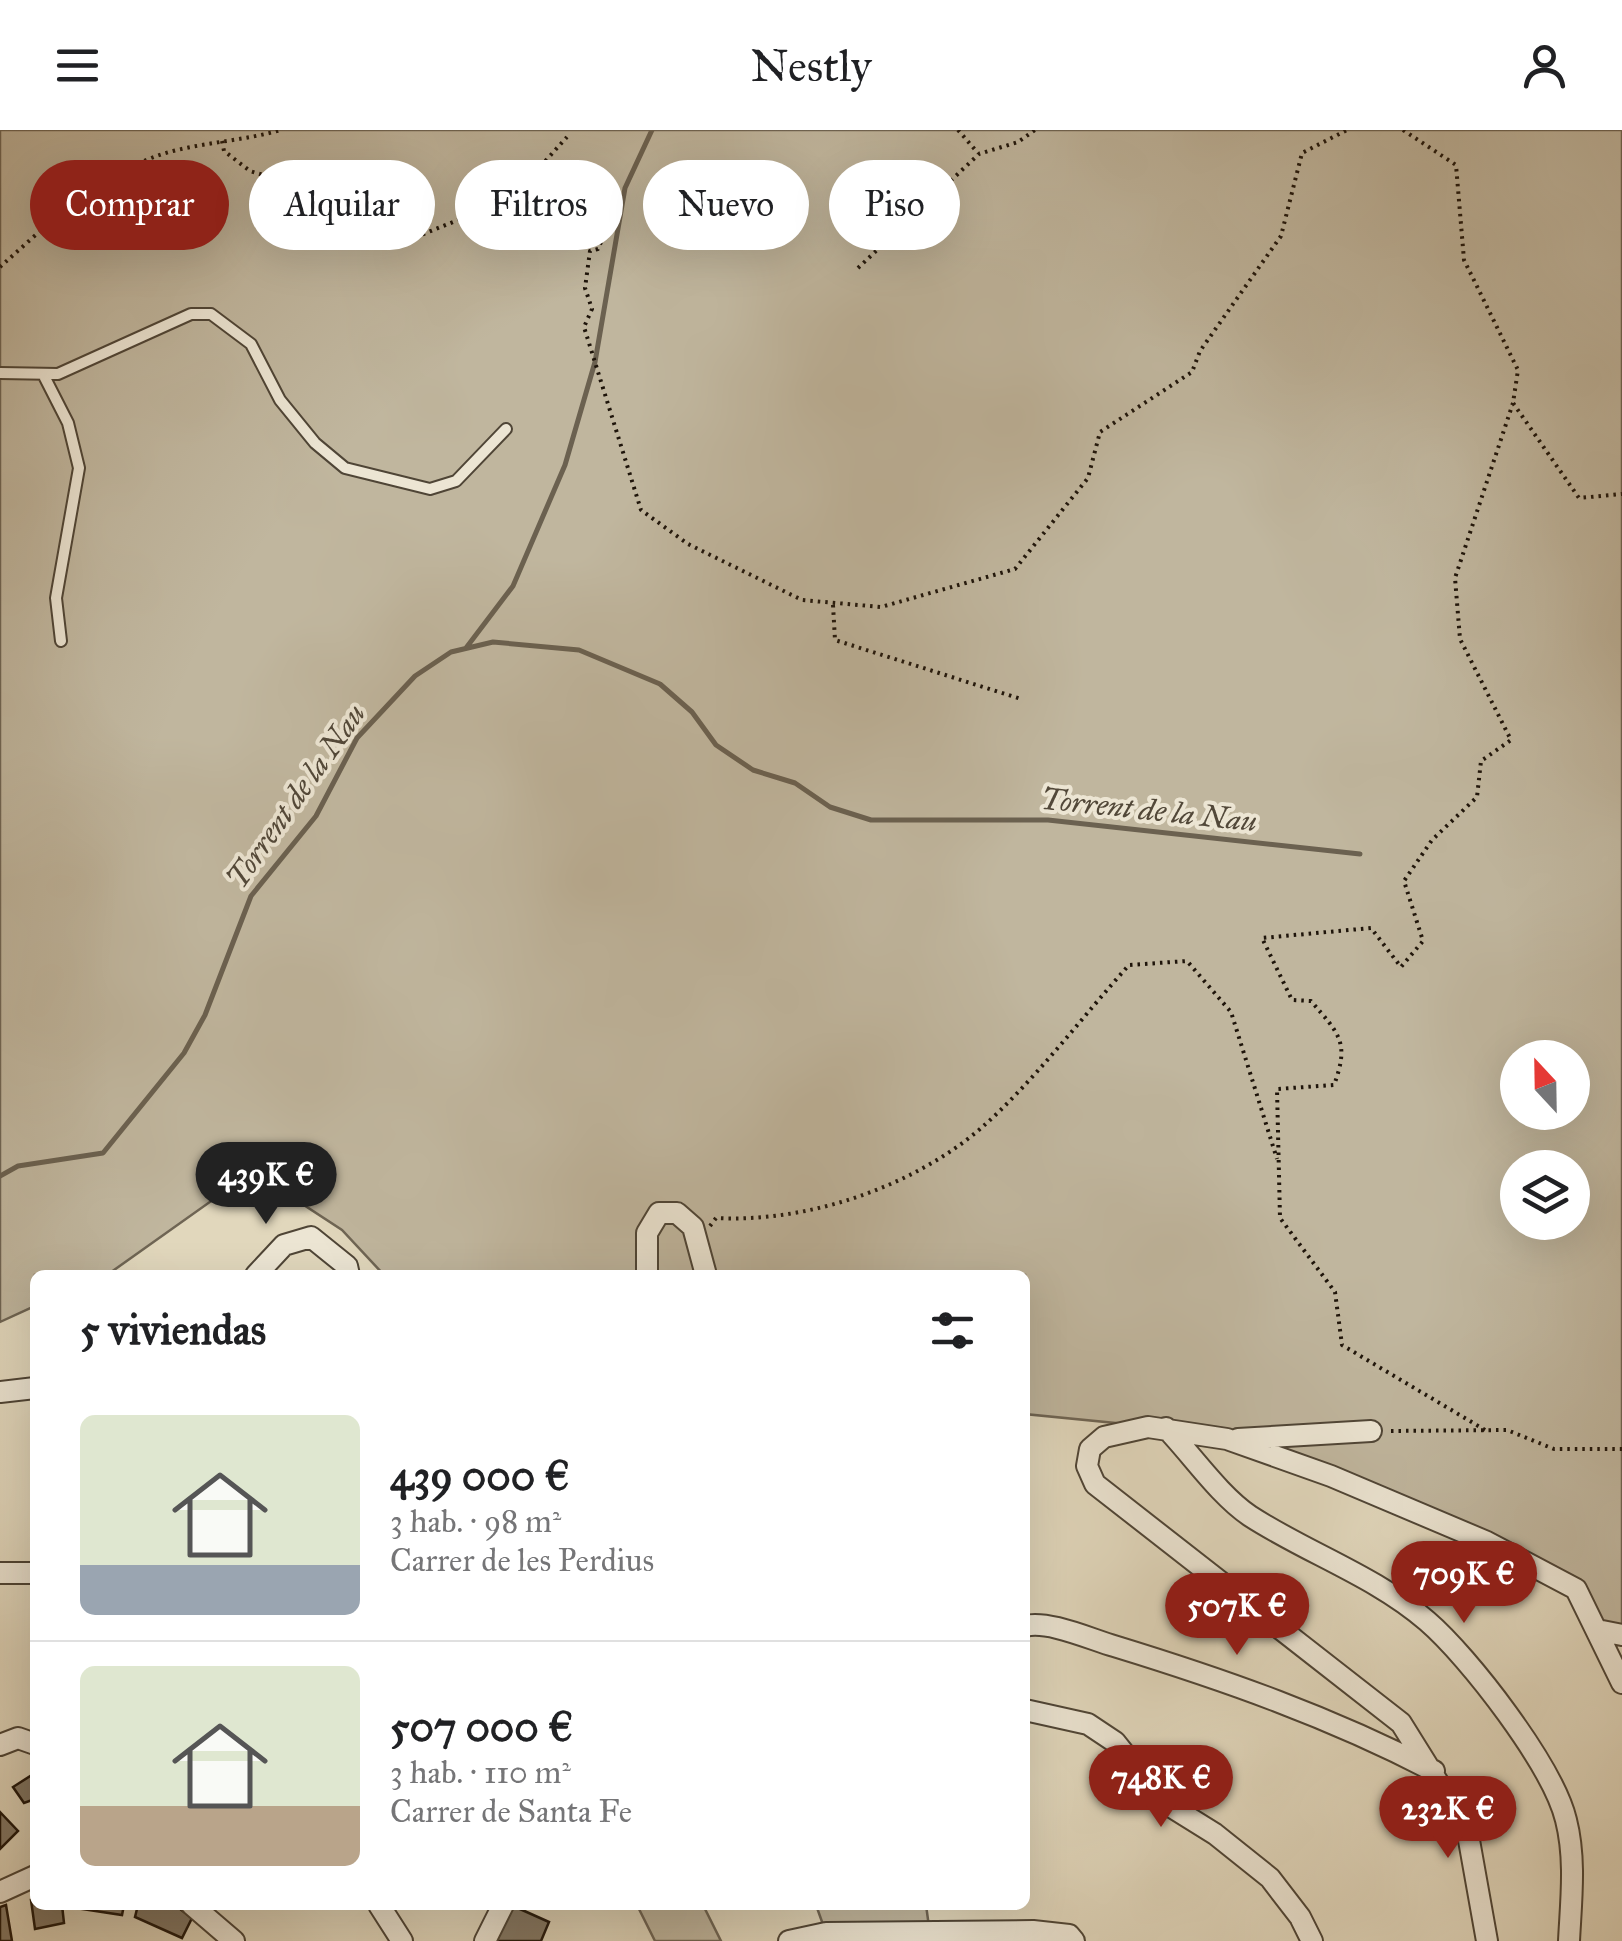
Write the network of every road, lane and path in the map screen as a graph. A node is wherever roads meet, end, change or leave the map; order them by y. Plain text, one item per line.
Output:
1 (281, 130) edge
2 (958, 130) edge
3 (1036, 130) edge
4 (1347, 130) edge
5 (1404, 130) edge
6 (567, 137) dead end
7 (222, 142) junction
8 (979, 154) junction
9 (545, 160) edge
10 (455, 221) edge
11 (598, 250) edge
12 (0, 267) edge
13 (858, 268) dead end
14 (0, 373) edge
15 (43, 374) junction
16 (1513, 403) junction
17 (506, 429) dead end
18 (1622, 494) edge
19 (833, 603) junction
20 (61, 641) dead end
21 (1021, 699) dead end
22 (1279, 1166) junction
23 (699, 1242) junction
24 (261, 1270) edge
25 (348, 1270) edge
26 (648, 1270) edge
27 (705, 1270) edge
28 (30, 1389) edge
29 (0, 1392) edge
30 (1166, 1428) junction
31 (1486, 1430) junction
32 (1371, 1431) joint
33 (1227, 1439) junction
34 (1622, 1449) edge
35 (0, 1572) edge
36 (30, 1572) edge
37 (1030, 1627) edge
38 (1598, 1630) junction
39 (1622, 1635) edge
40 (1622, 1683) edge
41 (1030, 1711) edge
42 (30, 1742) edge
43 (0, 1746) edge
44 (1436, 1772) junction
45 (30, 1878) edge
46 (0, 1892) edge
47 (198, 1910) edge
48 (382, 1910) edge
49 (500, 1910) edge
50 (834, 1937) edge
51 (234, 1941) edge
52 (402, 1941) edge
53 (485, 1941) edge
54 (789, 1941) edge
55 (1074, 1941) edge
56 (1312, 1941) edge
57 (1487, 1941) edge
58 (1569, 1941) edge

1 - 7 path
2 - 8 path
3 - 8 path
4 - 19 path
5 - 16 path
6 - 9 path
7 - 10 path
7 - 12 path
8 - 13 path
11 - 19 path
14 - 15 lane
15 - 17 lane
15 - 20 lane
16 - 18 path
16 - 22 path
19 - 21 path
22 - 23 path
22 - 31 path
23 - 26 street
23 - 27 street
24 - 25 street
28 - 29 street
30 - 33 street
30 - 44 street
30 - 58 street
31 - 32 path
31 - 34 path
32 - 33 street
33 - 38 street
35 - 36 street
37 - 44 street
38 - 39 street
38 - 40 street
41 - 56 street
42 - 43 street
44 - 57 street
45 - 46 street
47 - 51 street
48 - 52 street
49 - 53 street
50 - 54 street
50 - 55 street

